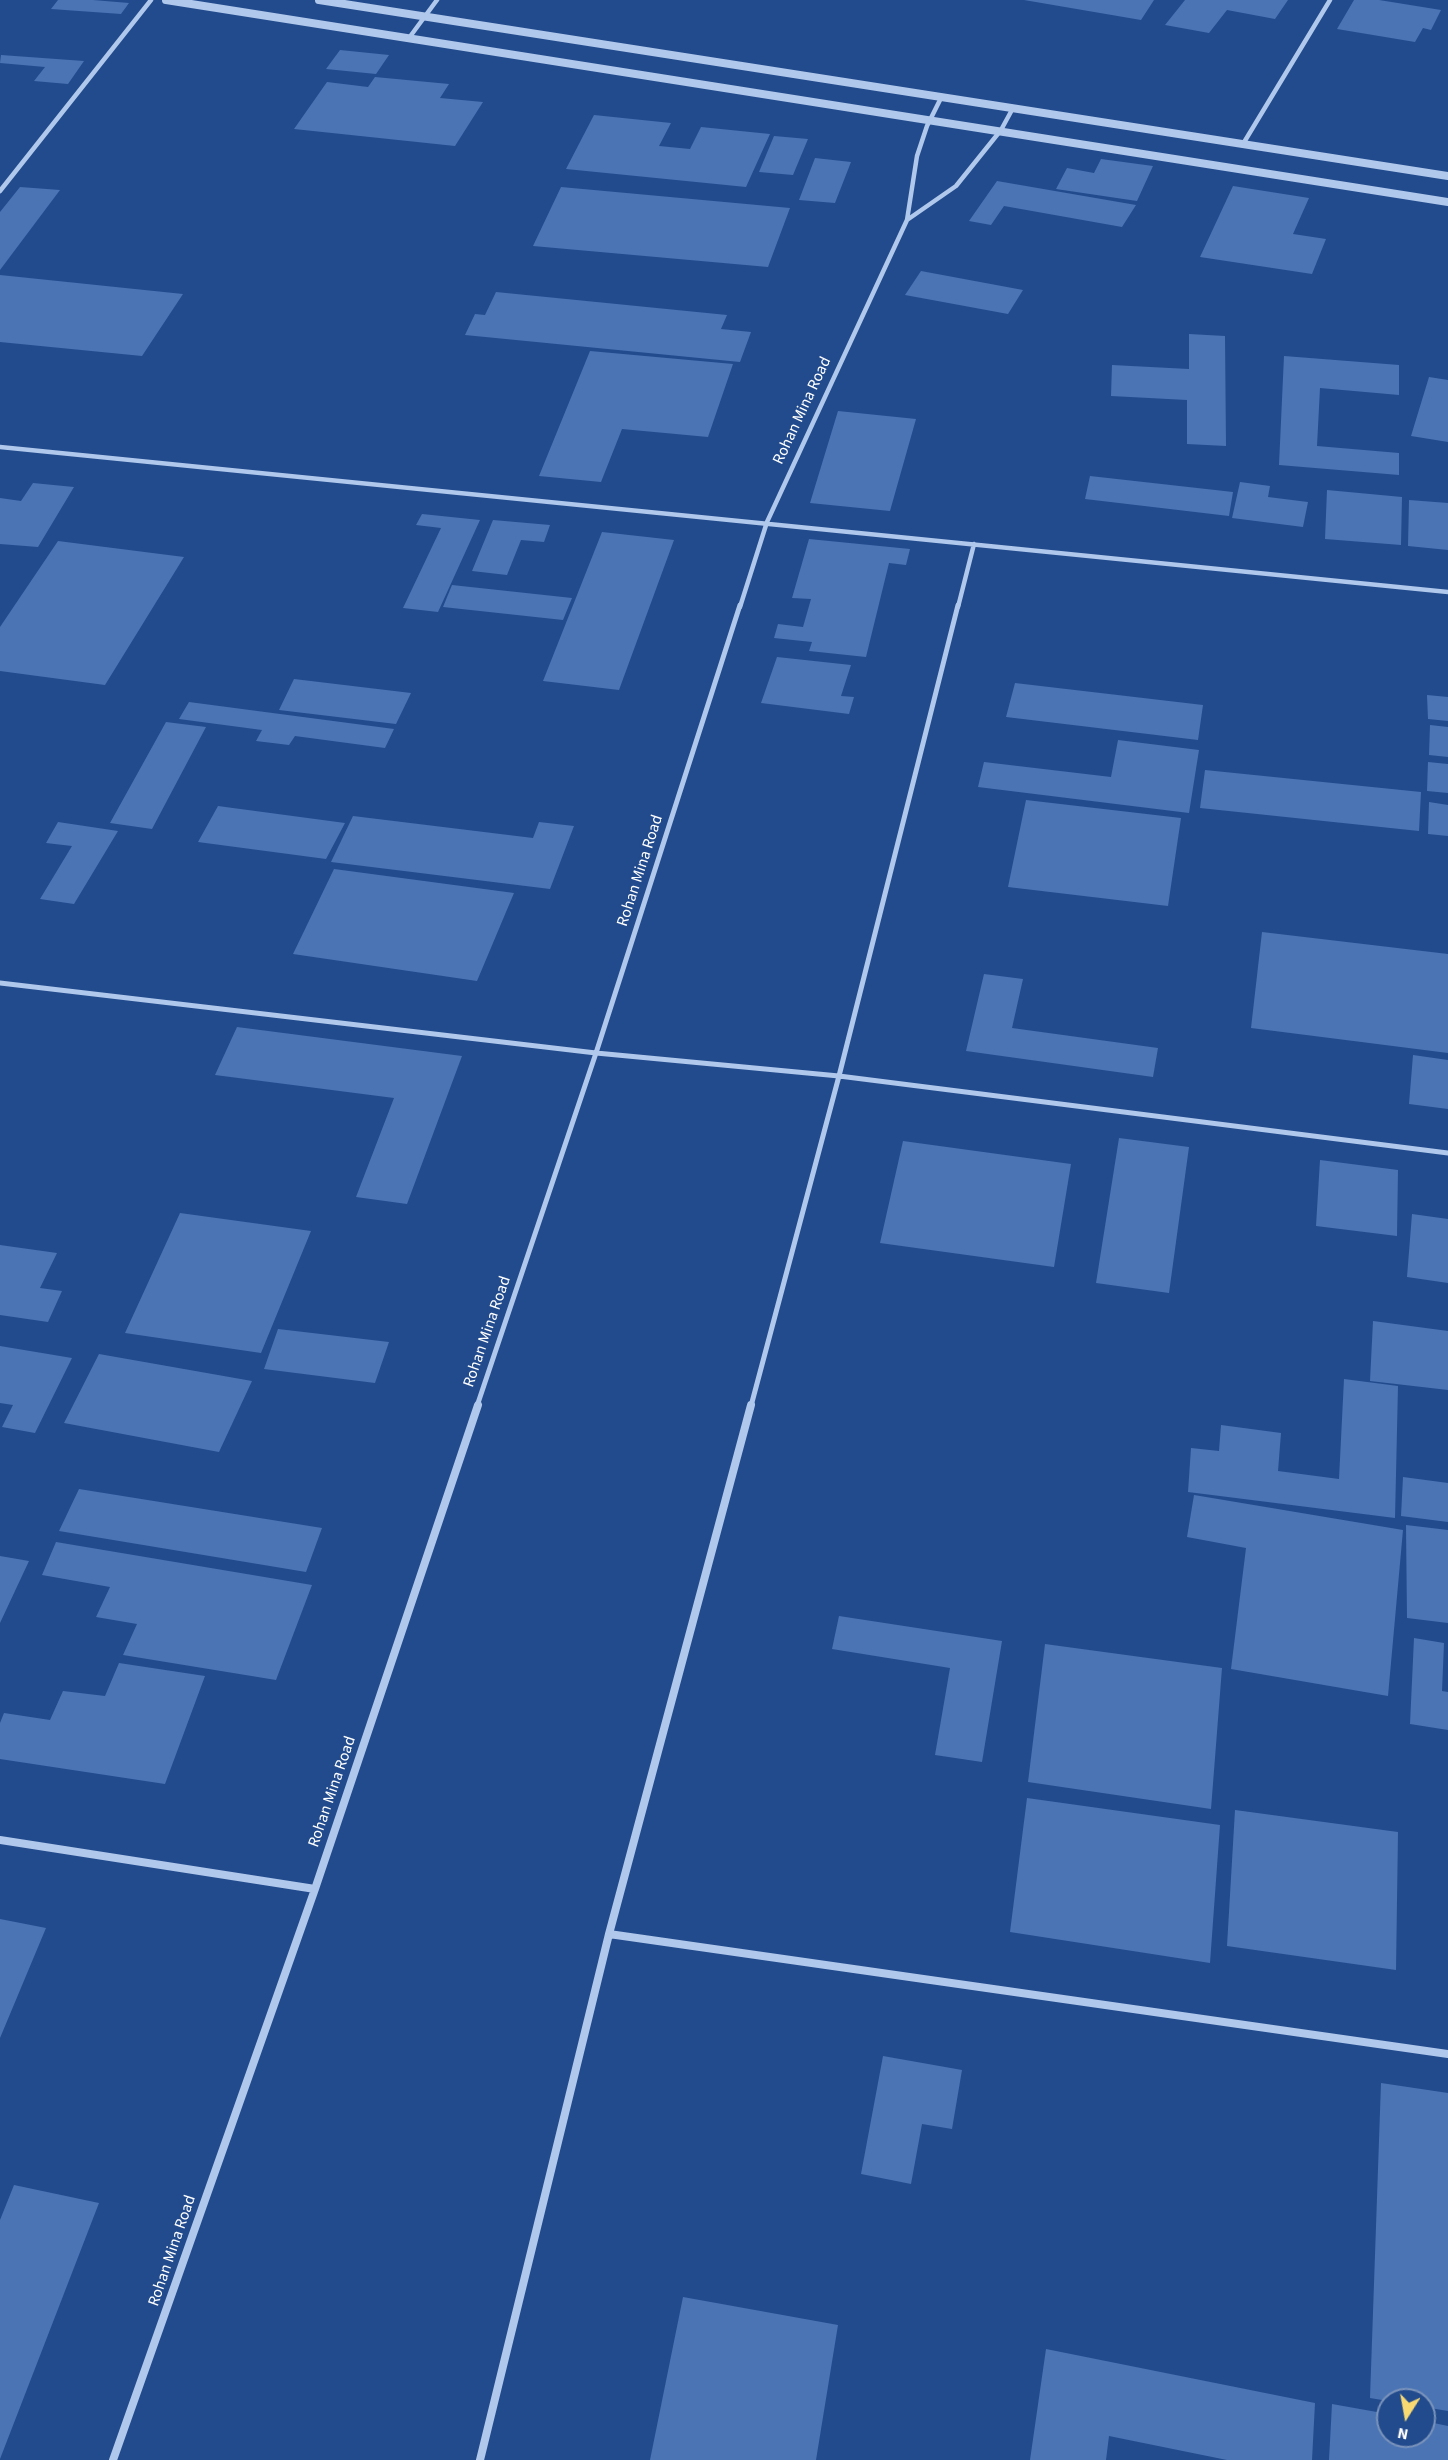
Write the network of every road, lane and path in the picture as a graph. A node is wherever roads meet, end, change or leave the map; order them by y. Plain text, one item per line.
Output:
1 (151, 0) edge
2 (166, 0) edge
3 (319, 0) edge
4 (437, 0) edge
5 (1330, 0) edge
6 (424, 16) junction
7 (409, 38) junction
8 (942, 96) junction
9 (1013, 108) junction
10 (928, 120) junction
11 (1001, 130) junction
12 (1243, 144) junction
13 (1448, 176) edge
14 (0, 191) edge
15 (1448, 202) edge
16 (907, 220) junction
17 (0, 447) edge
18 (767, 522) junction
19 (974, 544) junction
20 (1448, 592) edge
21 (0, 983) edge
22 (596, 1053) junction
23 (839, 1076) junction
24 (1448, 1153) edge
25 (0, 1840) edge
26 (315, 1889) junction
27 (609, 1934) junction
28 (1448, 2054) edge
29 (113, 2460) edge
30 (480, 2460) edge

1 - 14 street
2 - 7 street
3 - 6 street
4 - 6 street
5 - 12 street
6 - 7 street
6 - 8 street
7 - 10 street
8 - 9 street
8 - 10 street, Rohan Mina Road
9 - 11 street
9 - 12 street
10 - 11 street
10 - 16 street, Rohan Mina Road
11 - 15 street
11 - 16 street
12 - 13 street
16 - 18 street, Rohan Mina Road
17 - 18 street
18 - 19 street
18 - 22 street, Rohan Mina Road
19 - 20 street
19 - 23 street
21 - 22 street
22 - 23 street
22 - 26 street, Rohan Mina Road
23 - 24 street
23 - 27 street
25 - 26 street
26 - 29 street, Rohan Mina Road
27 - 28 street
27 - 30 street

